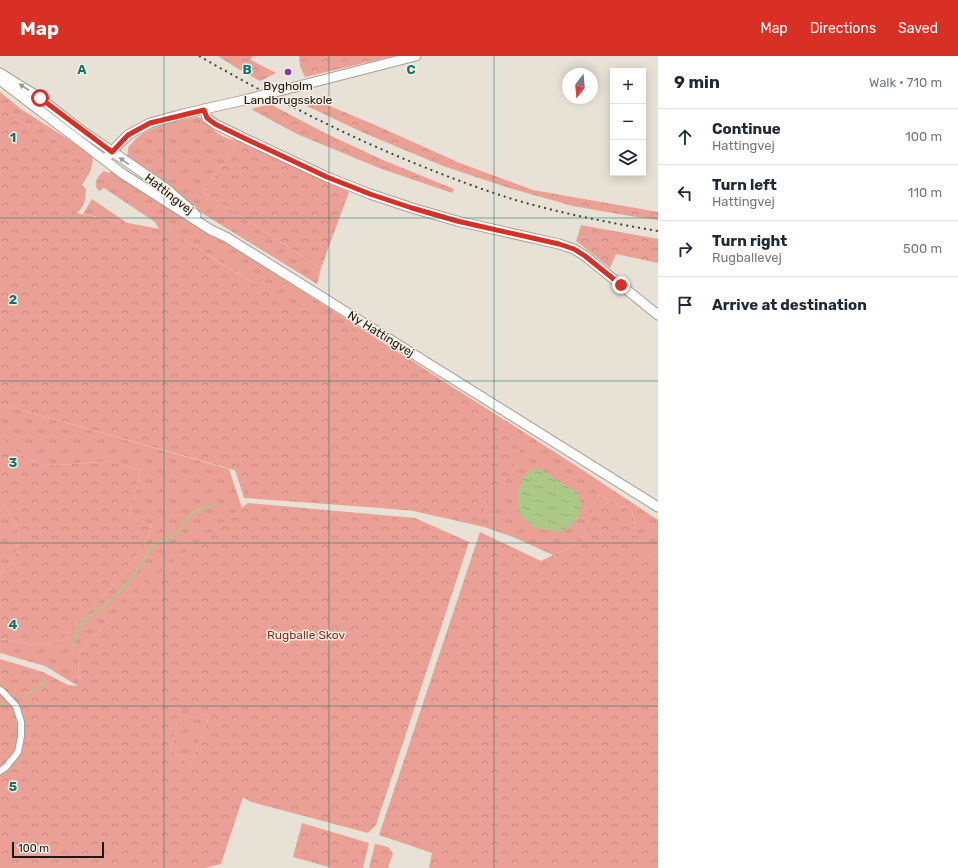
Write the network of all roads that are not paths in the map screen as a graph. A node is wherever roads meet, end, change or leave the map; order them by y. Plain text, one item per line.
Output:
1 (416, 56) edge
2 (0, 73) edge
3 (0, 80) edge
4 (36, 108) junction
5 (204, 110) junction
6 (112, 152) junction
7 (105, 160) junction
8 (226, 237) junction
9 (658, 315) edge
10 (658, 507) edge
11 (0, 690) edge
12 (0, 771) edge

1 - 5 street, bridge
6 -> 2 street, Hattingvej
3 - 4 street
4 - 6 street
4 - 7 street
5 - 6 street
5 - 9 street
6 - 7 street
8 -> 6 street, Hattingvej
7 - 8 street, Ny Hattingvej
8 - 10 street, Ny Hattingvej
11 - 12 street

